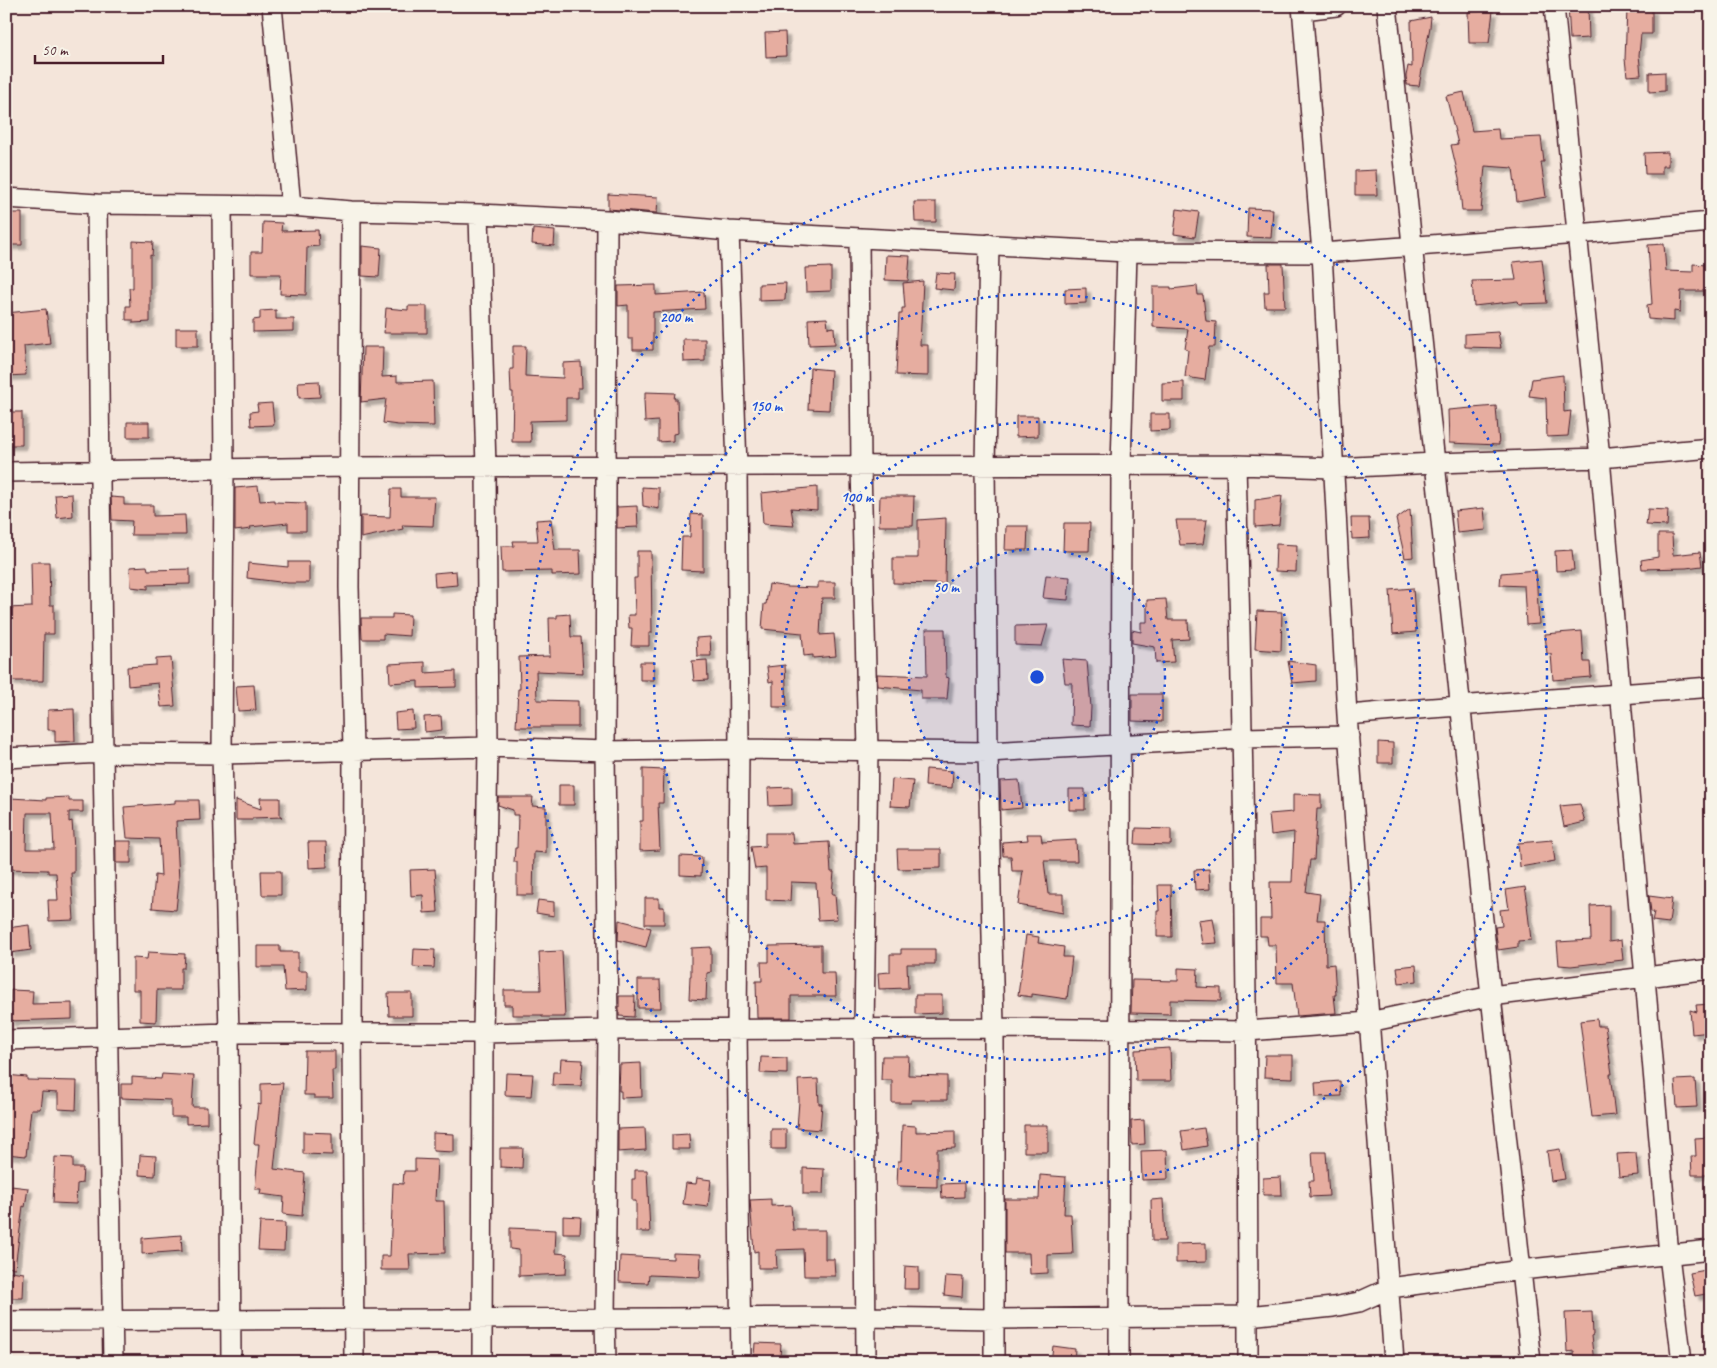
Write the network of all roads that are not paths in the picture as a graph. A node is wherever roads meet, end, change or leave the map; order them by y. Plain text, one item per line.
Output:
1 (272, 6) edge
2 (1336, 6) edge
3 (1387, 6) edge
4 (1554, 6) edge
5 (1302, 8) edge
6 (6, 198) edge
7 (97, 204) junction
8 (222, 206) junction
9 (291, 206) junction
10 (351, 212) junction
11 (479, 214) junction
12 (607, 220) junction
13 (1711, 222) edge
14 (729, 230) junction
15 (1578, 234) junction
16 (859, 238) junction
17 (989, 244) junction
18 (1413, 247) junction
19 (1127, 252) junction
20 (1322, 253) junction
21 (1711, 448) edge
22 (1600, 458) junction
23 (1435, 463) junction
24 (1236, 465) junction
25 (985, 466) junction
26 (1121, 466) junction
27 (349, 467) junction
28 (607, 467) junction
29 (737, 467) junction
30 (861, 467) junction
31 (486, 468) junction
32 (1333, 468) junction
33 (224, 469) junction
34 (100, 471) junction
35 (6, 472) edge
36 (1711, 687) edge
37 (1621, 694) junction
38 (1460, 705) junction
39 (1347, 714) junction
40 (1349, 736) junction
41 (1244, 738) junction
42 (1121, 745) junction
43 (488, 747) junction
44 (739, 749) junction
45 (353, 750) junction
46 (868, 750) junction
47 (605, 751) junction
48 (988, 752) junction
49 (103, 753) junction
50 (222, 754) junction
51 (6, 758) edge
52 (1711, 969) edge
53 (1645, 977) junction
54 (1491, 996) junction
55 (1369, 1022) junction
56 (994, 1028) junction
57 (738, 1029) junction
58 (864, 1029) junction
59 (1119, 1029) junction
60 (608, 1030) junction
61 (1247, 1031) junction
62 (229, 1033) junction
63 (483, 1033) junction
64 (352, 1034) junction
65 (108, 1037) junction
66 (6, 1040) edge
67 (1711, 1250) edge
68 (1669, 1255) junction
69 (1521, 1270) junction
70 (1390, 1288) junction
71 (1119, 1316) junction
72 (1248, 1316) junction
73 (865, 1317) junction
74 (231, 1318) junction
75 (605, 1318) junction
76 (741, 1318) junction
77 (354, 1319) junction
78 (482, 1319) junction
79 (995, 1319) junction
80 (113, 1320) junction
81 (6, 1321) edge
82 (113, 1362) edge
83 (231, 1362) edge
84 (354, 1362) edge
85 (482, 1362) edge
86 (606, 1362) edge
87 (742, 1362) edge
88 (866, 1362) edge
89 (994, 1362) edge
90 (1119, 1362) edge
91 (1248, 1362) edge
92 (1394, 1362) edge
93 (1531, 1362) edge
94 (1682, 1362) edge

1 - 9 street
2 - 5 street
3 - 18 street
4 - 15 street
5 - 20 street
6 - 7 street
7 - 8 street
7 - 34 street
8 - 9 street
8 - 33 street
9 - 10 street
10 - 11 street
10 - 27 street
11 - 12 street
11 - 31 street
12 - 14 street
12 - 28 street
13 - 15 street
14 - 16 street
14 - 29 street
15 - 18 street
15 - 22 street
16 - 17 street
16 - 30 street
17 - 19 street
17 - 25 street
18 - 20 street
18 - 23 street
19 - 20 street
19 - 26 street
20 - 32 street
21 - 22 street
22 - 23 street
22 - 37 street
23 - 32 street
23 - 38 street
24 - 26 street
24 - 32 street
24 - 41 street
25 - 26 street
25 - 30 street
25 - 48 street
26 - 42 street
27 - 31 street
27 - 33 street
27 - 45 street
28 - 29 street
28 - 31 street
28 - 47 street
29 - 30 street
29 - 44 street
30 - 46 street
31 - 43 street
32 - 39 street
33 - 34 street
33 - 50 street
34 - 35 street
34 - 49 street
36 - 37 street
37 - 38 street
37 - 53 street
38 - 39 street
38 - 54 street
39 - 40 street
40 - 41 street
40 - 55 street
41 - 42 street
41 - 61 street
42 - 48 street
42 - 59 street
43 - 45 street
43 - 47 street
43 - 63 street
44 - 46 street
44 - 47 street
44 - 57 street
45 - 50 street
45 - 64 street
46 - 48 street
46 - 58 street
47 - 60 street
48 - 56 street
49 - 50 street
49 - 51 street
49 - 65 street
50 - 62 street
52 - 53 street
53 - 54 street
53 - 68 street
54 - 55 street
54 - 69 street
55 - 61 street
55 - 70 street
56 - 58 street
56 - 59 street
56 - 79 street
57 - 58 street
57 - 60 street
57 - 76 street
58 - 73 street
59 - 61 street
59 - 71 street
60 - 63 street
60 - 75 street
61 - 72 street
62 - 64 street
62 - 65 street
62 - 74 street
63 - 64 street
63 - 78 street
64 - 77 street
65 - 66 street
65 - 80 street
67 - 68 street
68 - 69 street
68 - 94 street
69 - 70 street
69 - 93 street
70 - 72 street
70 - 92 street
71 - 72 street
71 - 79 street
71 - 90 street
72 - 91 street
73 - 76 street
73 - 79 street
73 - 88 street
74 - 77 street
74 - 80 street
74 - 83 street
75 - 76 street
75 - 78 street
75 - 86 street
76 - 87 street
77 - 78 street
77 - 84 street
78 - 85 street
79 - 89 street
80 - 81 street
80 - 82 street

